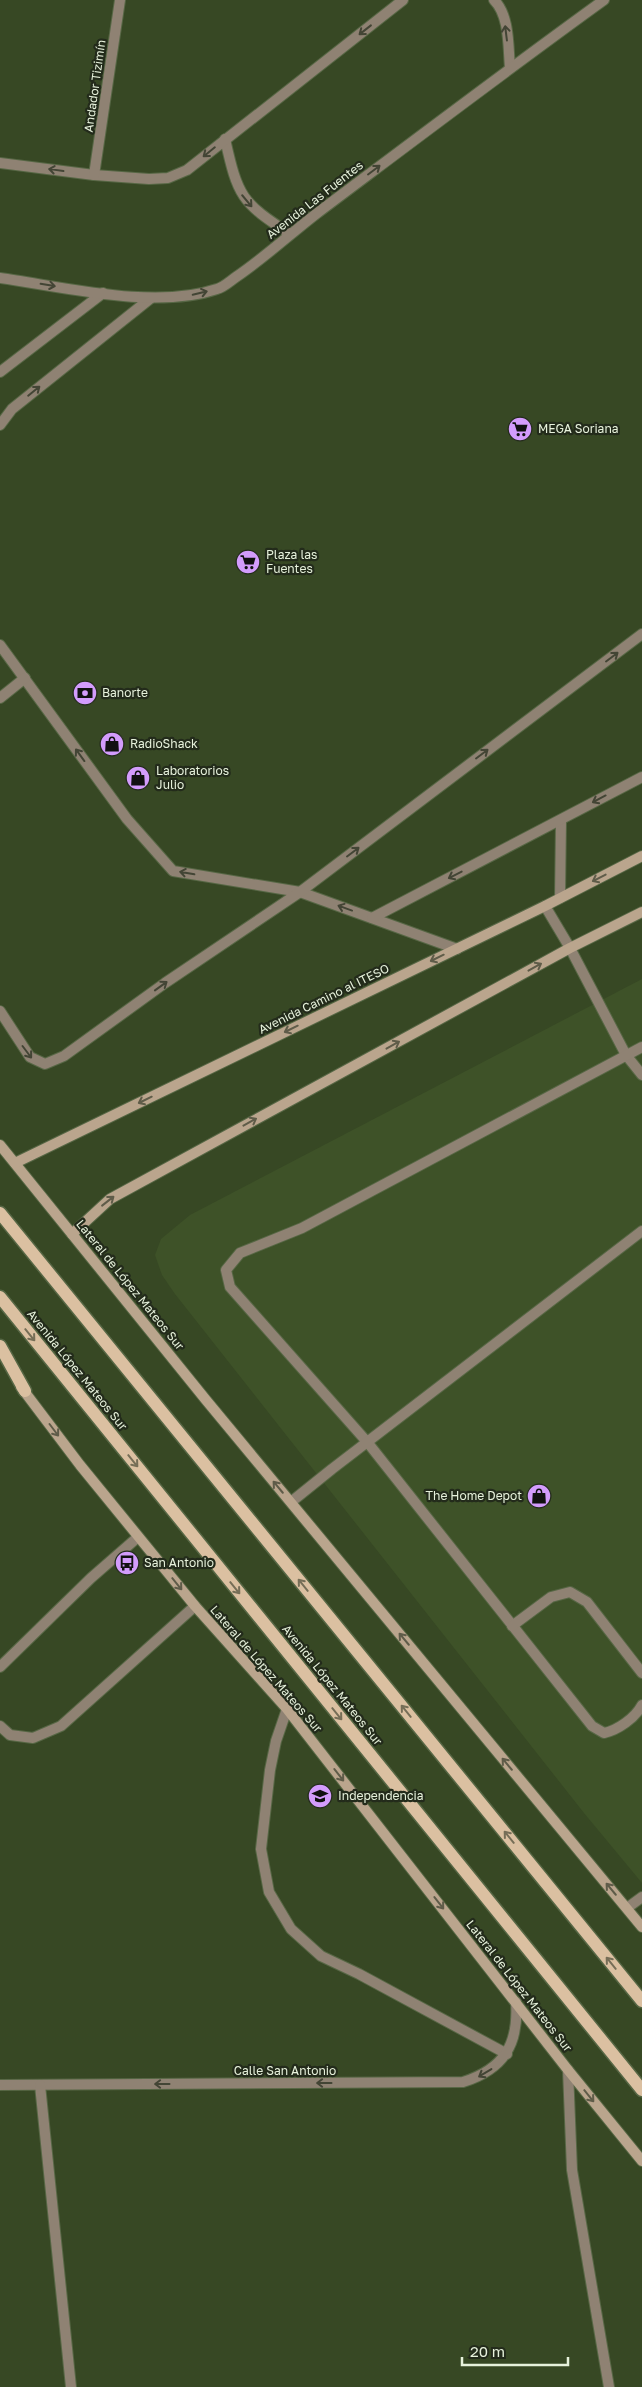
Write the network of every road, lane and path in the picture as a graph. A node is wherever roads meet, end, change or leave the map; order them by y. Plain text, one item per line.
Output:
1 (120, 0) edge
2 (403, 0) edge
3 (494, 0) edge
4 (604, 0) edge
5 (510, 68) junction
6 (224, 139) junction
7 (0, 163) edge
8 (94, 175) junction
9 (290, 234) junction
10 (0, 278) edge
11 (103, 293) junction
12 (151, 298) junction
13 (0, 372) edge
14 (0, 425) edge
15 (642, 634) edge
16 (0, 645) edge
17 (25, 678) junction
18 (0, 698) edge
19 (642, 776) edge
20 (561, 820) junction
21 (642, 856) edge
22 (300, 892) junction
23 (560, 898) junction
24 (545, 906) junction
25 (642, 912) edge
26 (372, 918) junction
27 (457, 948) junction
28 (570, 948) junction
29 (0, 1012) edge
30 (642, 1047) edge
31 (626, 1055) junction
32 (642, 1075) edge
33 (0, 1144) edge
34 (15, 1163) junction
35 (0, 1213) edge
36 (642, 1231) edge
37 (72, 1234) junction
38 (0, 1297) edge
39 (0, 1346) edge
40 (0, 1360) edge
41 (24, 1391) junction
42 (368, 1443) junction
43 (291, 1502) junction
44 (138, 1537) junction
45 (195, 1606) junction
46 (512, 1626) junction
47 (0, 1667) edge
48 (642, 1673) edge
49 (642, 1705) edge
50 (287, 1709) junction
51 (0, 1726) edge
52 (642, 1897) edge
53 (627, 1908) junction
54 (642, 1926) edge
55 (642, 2001) edge
56 (516, 2002) junction
57 (507, 2054) junction
58 (568, 2070) junction
59 (0, 2085) edge
60 (40, 2085) junction
61 (642, 2090) edge
62 (642, 2161) edge
63 (71, 2387) edge
64 (609, 2387) edge

1 - 8 street, Andador Tizimín
2 -> 6 street
5 -> 3 street
4 - 5 street, Avenida Las Fuentes
9 -> 5 street, Avenida Las Fuentes
6 -> 8 street
6 -> 9 street
8 -> 7 street
12 -> 9 street, Avenida Las Fuentes
10 -> 11 street, Avenida Las Fuentes
11 - 12 street, Avenida Las Fuentes
11 - 13 street
14 -> 12 street
22 -> 15 street
16 - 17 street
17 - 18 street
22 -> 17 street
19 -> 20 street
20 - 23 street
20 -> 26 street
21 -> 23 main road, Avenida Camino al ITESO
26 -> 22 street
29 -> 22 street
23 - 24 main road, Avenida Camino al ITESO
24 - 27 main road, Avenida Camino al ITESO
24 - 28 street
25 - 28 main road
26 - 27 street
27 -> 34 main road, Avenida Camino al ITESO
28 - 31 street
37 -> 28 main road
30 - 31 street
31 - 32 street
31 - 42 street
33 - 34 main road, Lateral de López Mateos Sur
34 - 37 main road, Lateral de López Mateos Sur
55 -> 35 main road
36 - 42 street
43 -> 37 main road, Lateral de López Mateos Sur
38 -> 61 main road, Avenida López Mateos Sur
39 - 41 main road
40 - 41 main road, Lateral de López Mateos Sur
41 -> 44 main road, Lateral de López Mateos Sur
42 - 43 street
42 - 46 street
53 -> 43 main road, Lateral de López Mateos Sur
44 -> 45 main road, Lateral de López Mateos Sur
44 - 47 street
45 - 50 main road, Lateral de López Mateos Sur
45 - 51 street
46 - 48 street
46 - 49 street
50 -> 56 main road, Lateral de López Mateos Sur
50 - 57 street
52 - 53 street
53 - 54 main road, Lateral de López Mateos Sur
56 - 57 street, Calle San Antonio
56 - 58 main road, Lateral de López Mateos Sur
57 -> 60 street, Calle San Antonio
58 -> 62 main road, Lateral de López Mateos Sur
58 - 64 street
59 - 60 street, Calle San Antonio
60 - 63 street

